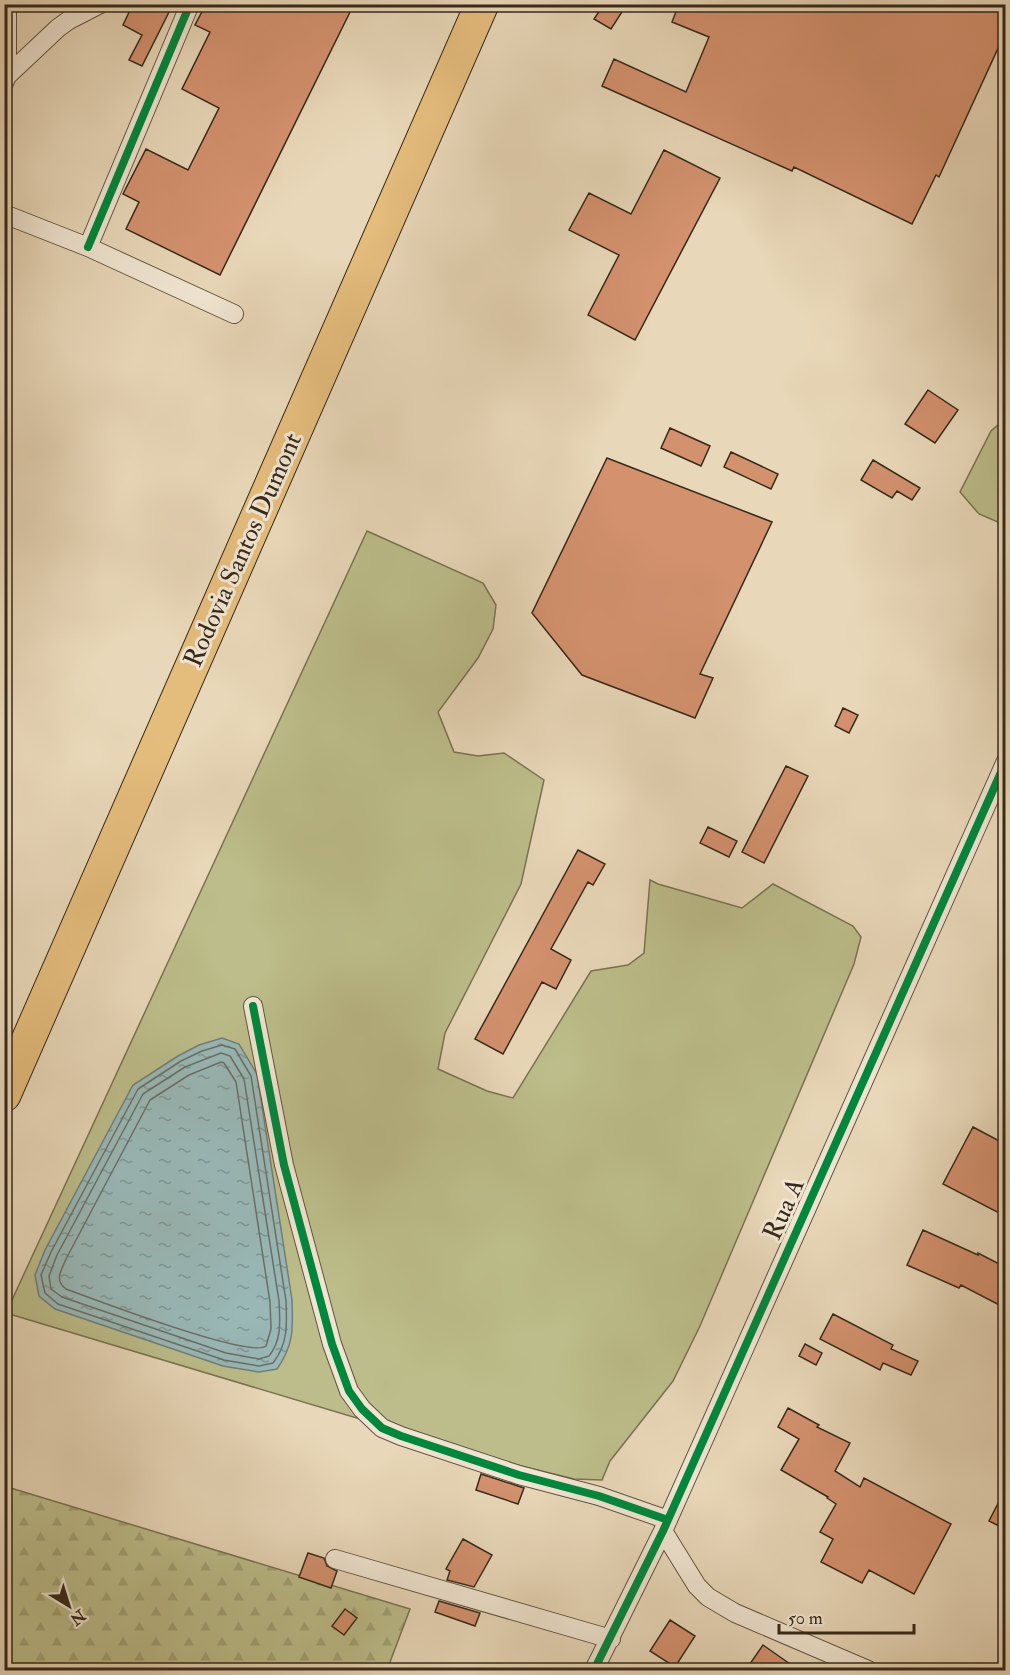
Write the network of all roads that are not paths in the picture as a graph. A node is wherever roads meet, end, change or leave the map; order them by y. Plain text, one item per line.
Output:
1 (7, 4) edge
2 (100, 4) edge
3 (190, 4) edge
4 (482, 4) edge
5 (6, 79) edge
6 (4, 214) edge
7 (88, 247) junction
8 (234, 314) dead end
9 (1005, 761) edge
10 (253, 1006) dead end
11 (4, 1095) edge
12 (666, 1525) junction
13 (334, 1559) dead end
14 (611, 1639) junction
15 (594, 1671) edge
16 (868, 1671) edge

1 - 5 street
2 - 5 street
3 - 7 street
4 - 11 highway, Rodovia Santos Dumont
6 - 7 street
7 - 8 street
9 - 12 street, Rua A
10 - 12 street
12 - 14 street, Rua A
12 - 16 street
13 - 14 street
14 - 15 street, Rua A

